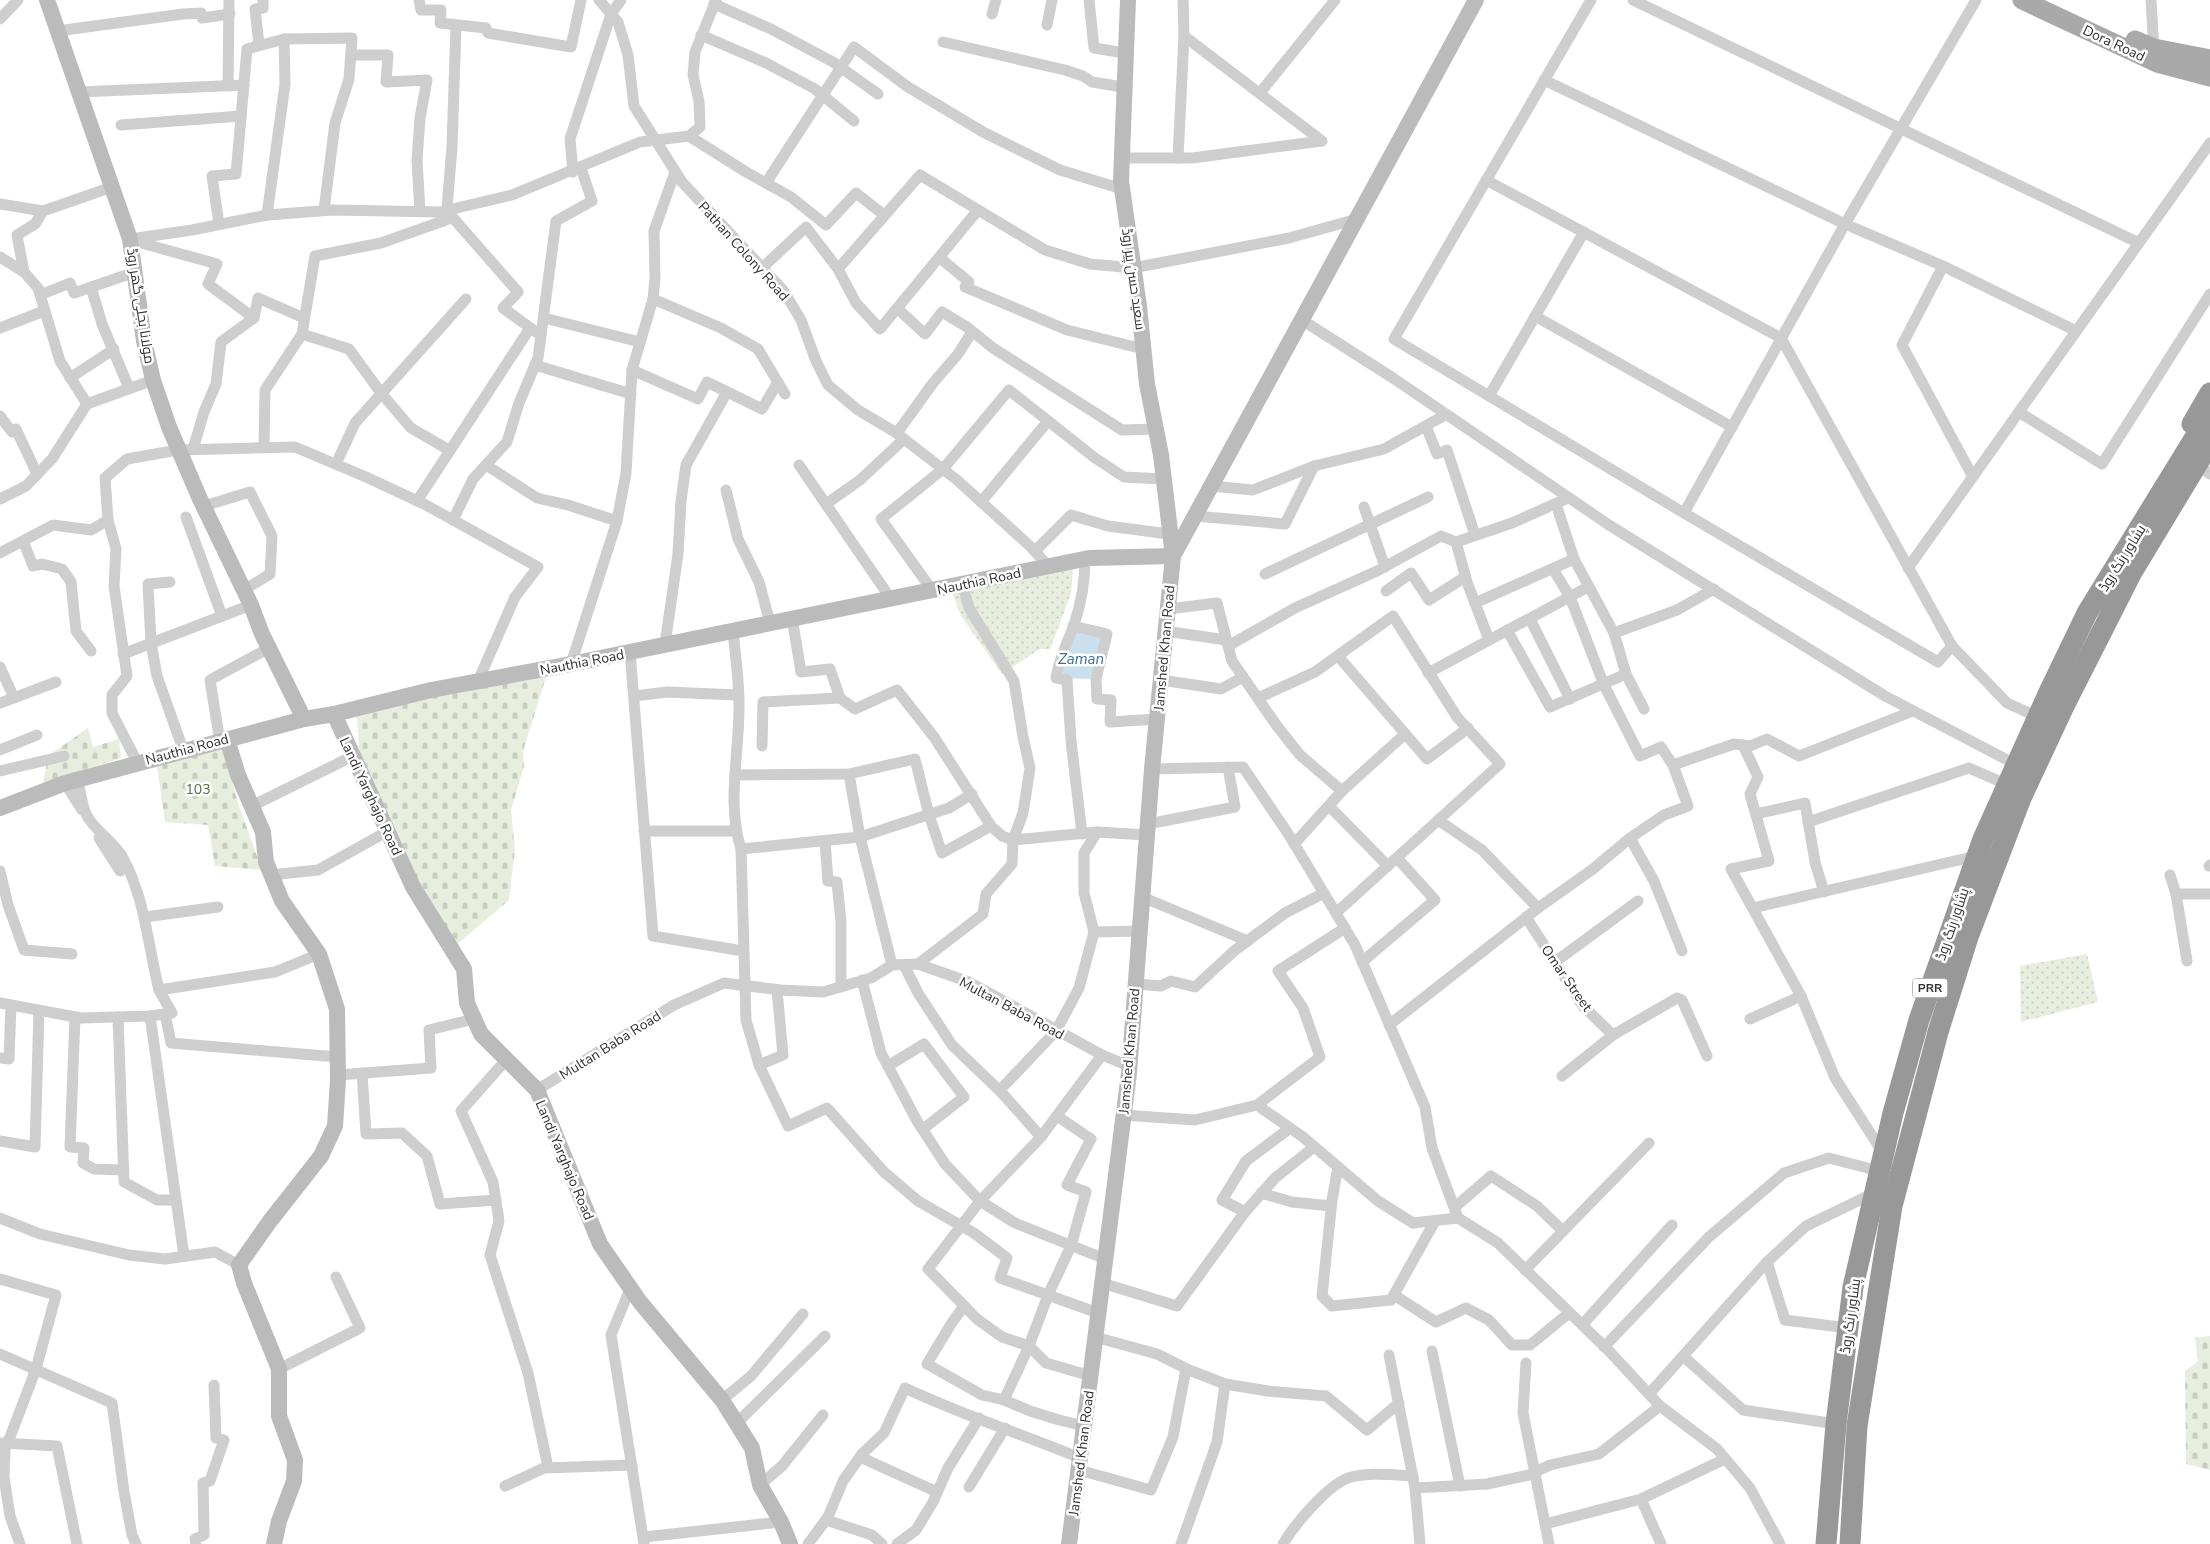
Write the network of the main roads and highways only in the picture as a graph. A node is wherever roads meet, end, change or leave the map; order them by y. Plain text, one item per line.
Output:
1 (2022, 0) edge
2 (2053, 0) edge
3 (2155, 56) junction
4 (2208, 59) edge
5 (2210, 77) edge
6 (2210, 393) edge
7 (2210, 413) edge
8 (2210, 443) edge
9 (2208, 469) edge
10 (2179, 480) junction
11 (1826, 1544) edge
12 (1850, 1544) edge

1 - 3 main road, Dora Road
2 - 3 main road
3 - 4 main road
3 - 5 main road, Dora Road
6 - 10 highway
7 - 10 highway, پشاور رنگ روڈ / PRR
8 - 10 highway, پشاور رنگ روڈ / PRR
9 - 10 highway
10 - 11 highway, پشاور رنگ روڈ / PRR
10 - 12 highway, پشاور رنگ روڈ / PRR

